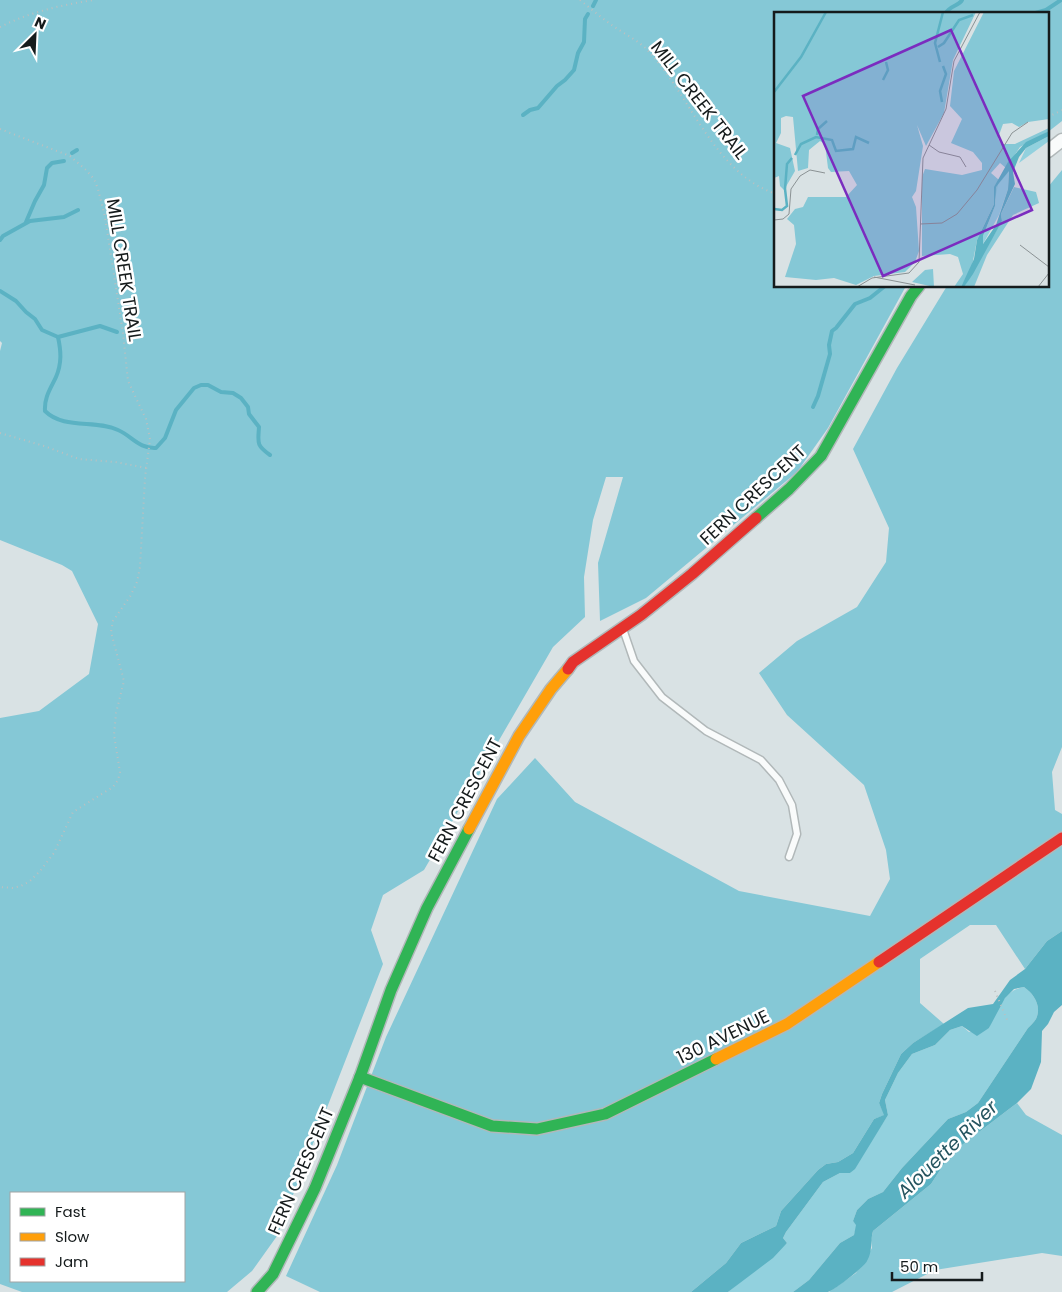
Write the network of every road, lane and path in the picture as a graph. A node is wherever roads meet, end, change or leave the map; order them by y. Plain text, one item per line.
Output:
1 (94, 0) edge
2 (580, 0) edge
3 (0, 27) edge
4 (1062, 110) edge
5 (1050, 116) edge
6 (0, 129) edge
7 (1062, 140) edge
8 (1050, 149) edge
9 (774, 193) edge
10 (918, 288) edge
11 (0, 433) edge
12 (147, 468) junction
13 (623, 627) junction
14 (1062, 838) edge
15 (789, 857) dead end
16 (0, 887) edge
17 (995, 991) dead end
18 (1008, 1022) dead end
19 (360, 1077) junction
20 (257, 1292) edge

1 - 3 path
2 - 9 path, MILL CREEK TRAIL
4 - 5 path
6 - 12 path, MILL CREEK TRAIL
7 - 8 street
10 - 13 street, FERN CRESCENT
11 - 12 path
12 - 16 path
13 - 15 lane
13 - 19 street, FERN CRESCENT
14 - 19 street, 130 AVENUE
17 - 18 path
19 - 20 street, FERN CRESCENT

